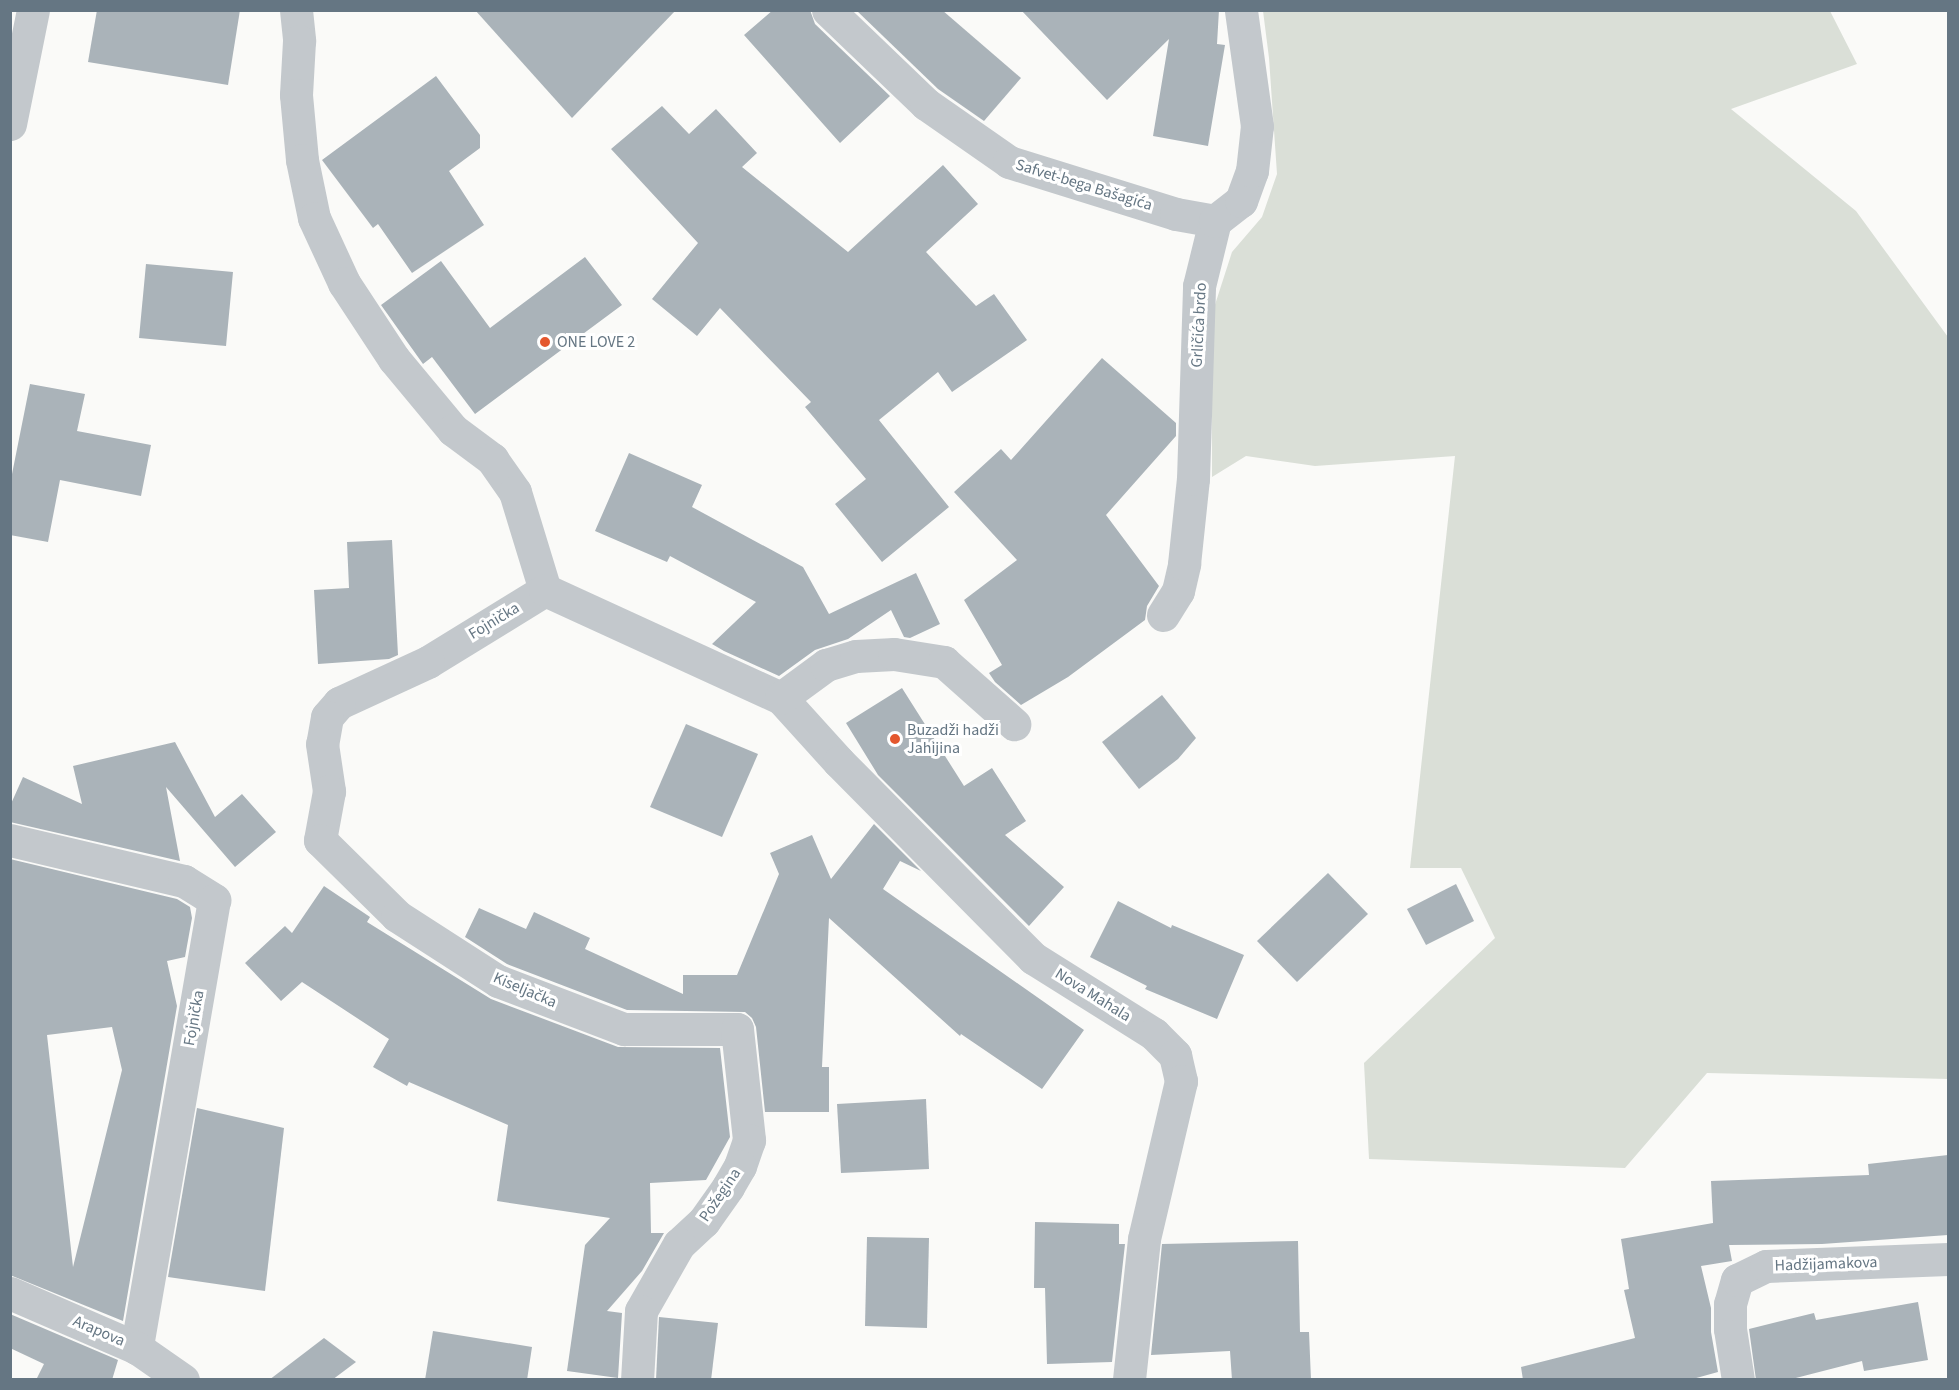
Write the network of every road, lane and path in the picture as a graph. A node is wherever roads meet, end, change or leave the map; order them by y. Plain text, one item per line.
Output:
1 (33, 10) edge
2 (296, 10) edge
3 (828, 10) edge
4 (1241, 10) edge
5 (10, 124) edge
6 (1215, 221) junction
7 (545, 590) junction
8 (1163, 615) dead end
9 (781, 698) junction
10 (1014, 724) dead end
11 (10, 840) edge
12 (320, 840) joint
13 (737, 1029) joint
14 (1948, 1259) edge
15 (10, 1293) edge
16 (137, 1348) junction
17 (183, 1380) edge
18 (636, 1380) edge
19 (1129, 1380) edge
20 (1738, 1380) edge

1 - 5 street
2 - 7 street
3 - 6 street, Safvet-bega Bašagića
4 - 6 street
6 - 8 street, Grličića brdo
7 - 9 street
7 - 12 street, Fojnička
9 - 10 street
9 - 19 street, Nova Mahala
11 - 16 street, Fojnička
12 - 13 street, Kiseljačka
13 - 18 street, Požegina
14 - 20 street, Hadžijamakova
15 - 16 street, Arapova
16 - 17 street, Arapova

